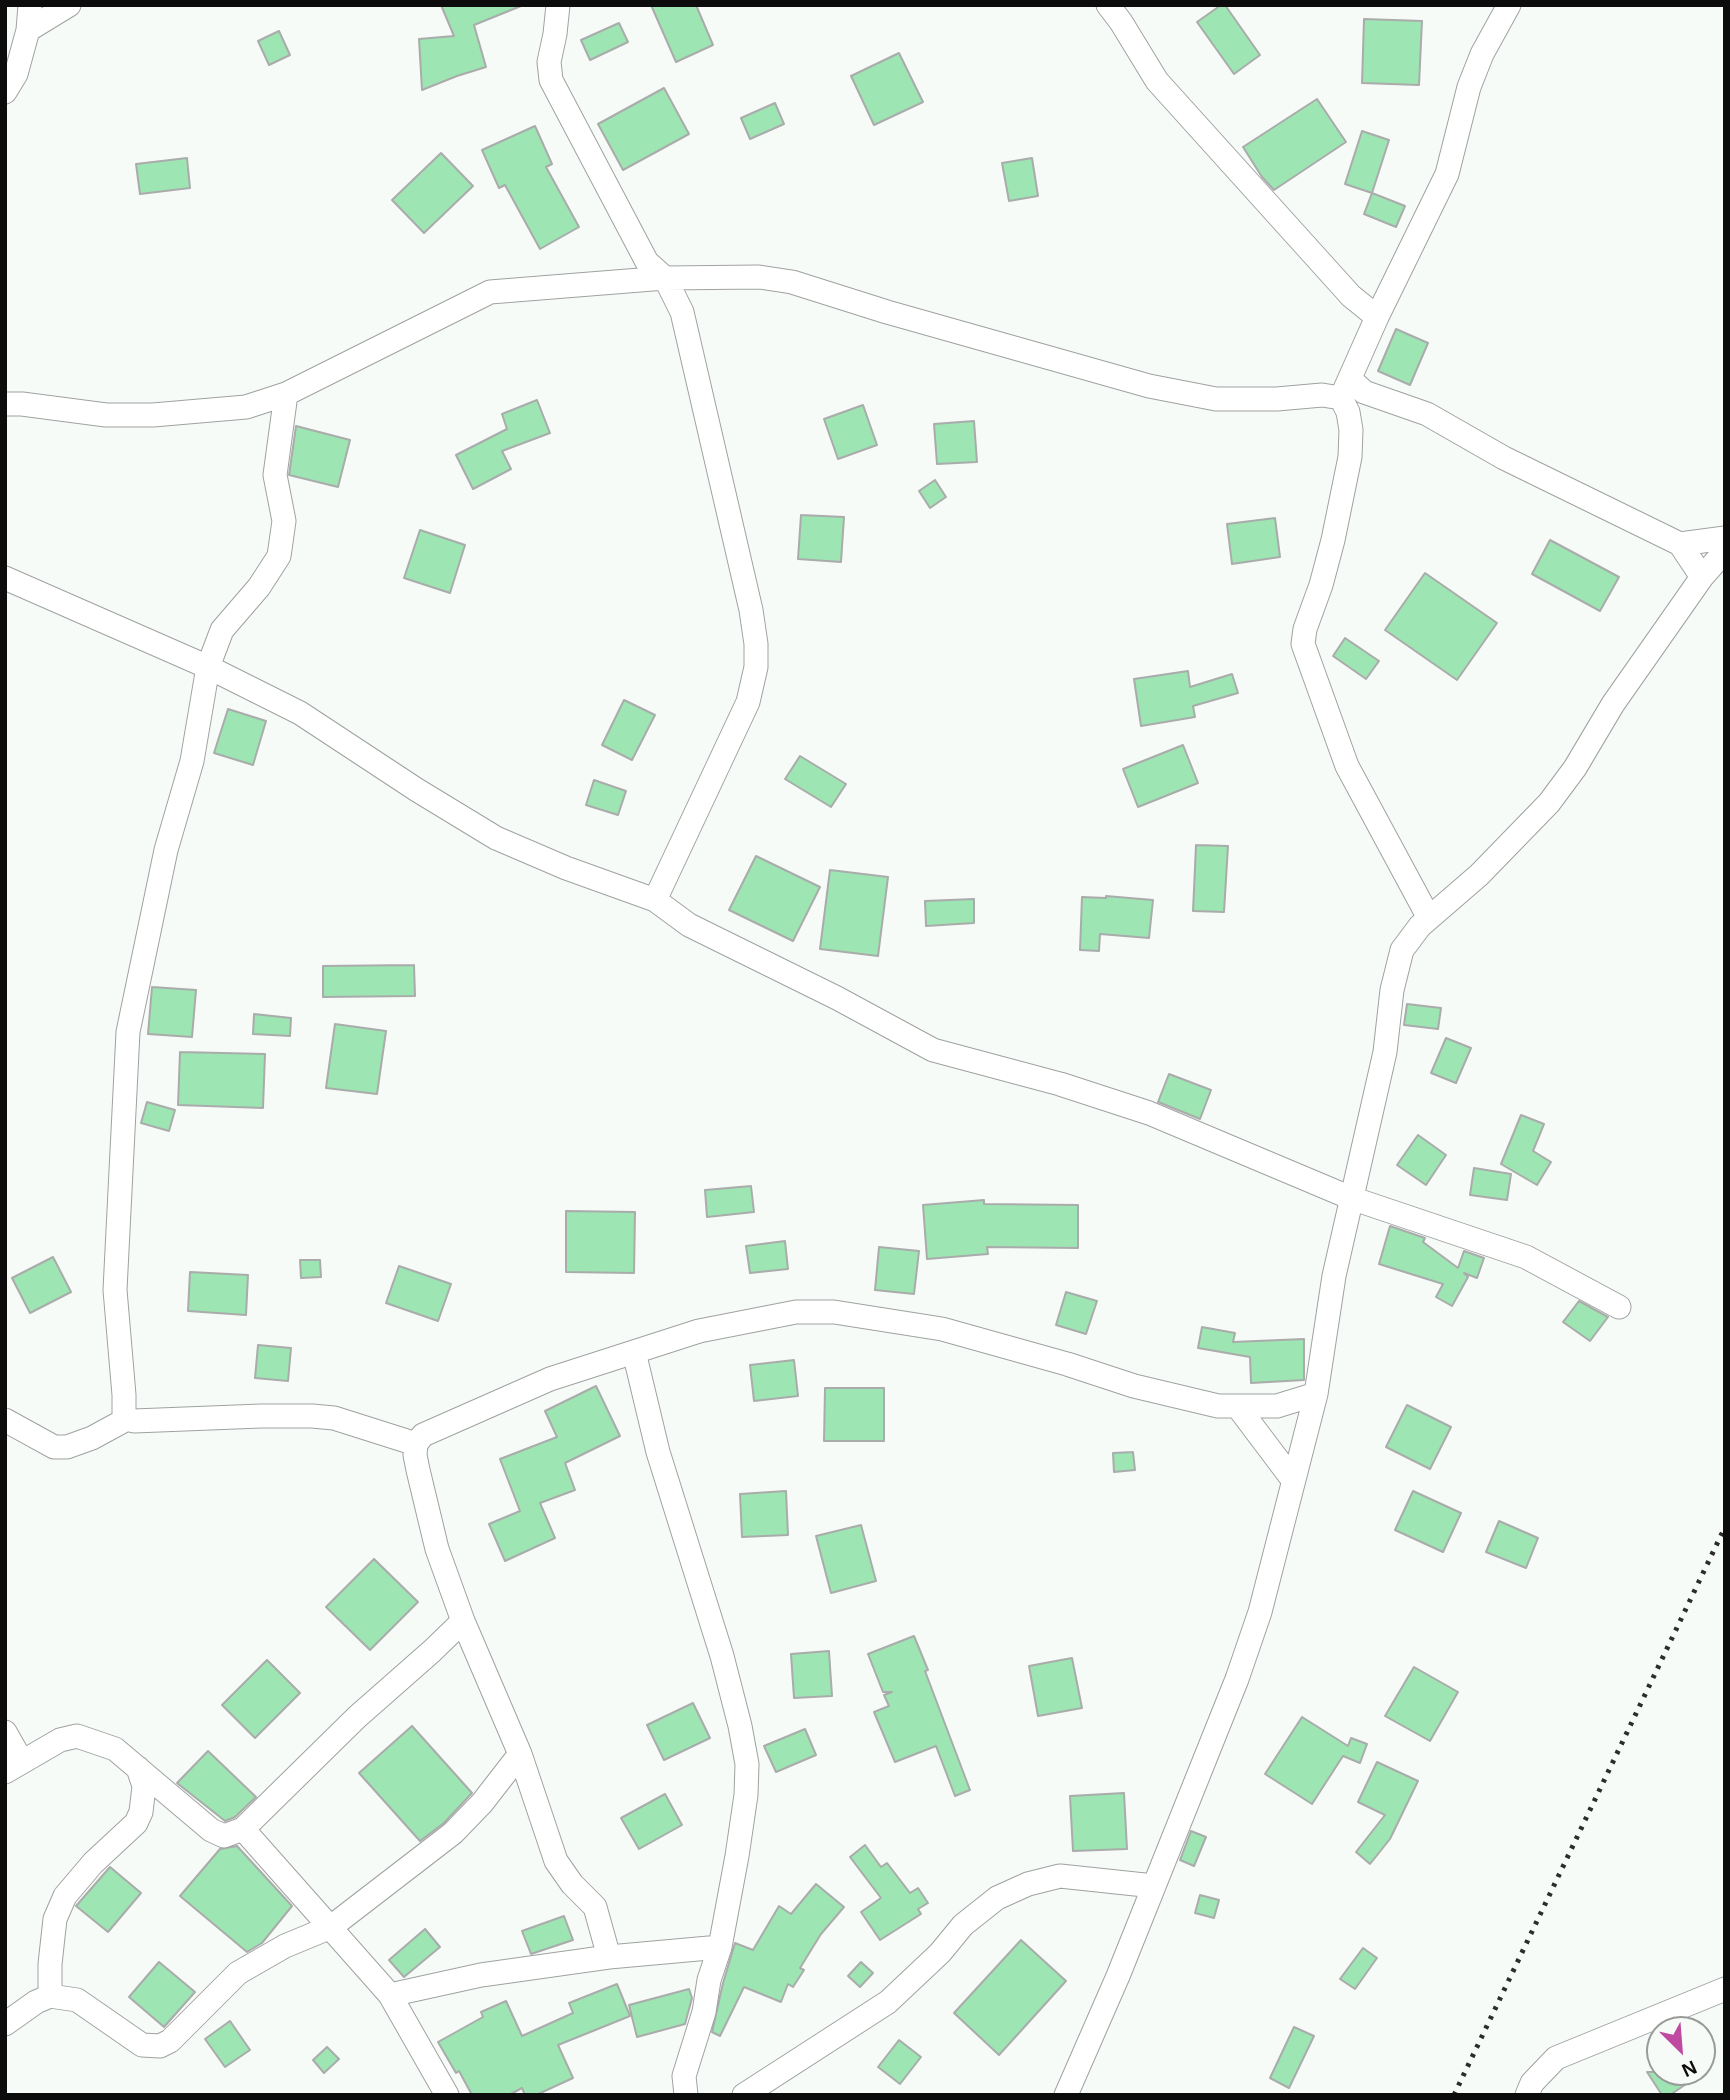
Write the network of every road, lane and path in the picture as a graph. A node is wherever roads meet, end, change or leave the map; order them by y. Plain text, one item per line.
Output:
1 (30, 5) edge
2 (69, 5) edge
3 (558, 5) edge
4 (1108, 5) edge
5 (1510, 5) edge
6 (28, 30) junction
7 (5, 93) edge
8 (665, 278) junction
9 (1377, 317) junction
10 (1345, 389) junction
11 (286, 394) junction
12 (5, 404) edge
13 (1725, 538) edge
14 (1680, 544) junction
15 (1725, 551) edge
16 (5, 578) edge
17 (1702, 578) junction
18 (208, 667) junction
19 (655, 900) junction
20 (1429, 918) junction
21 (1351, 1198) junction
22 (1619, 1307) dead end
23 (634, 1352) junction
24 (1316, 1394) junction
25 (1238, 1407) junction
26 (127, 1419) junction
27 (5, 1420) edge
28 (416, 1444) junction
29 (1293, 1480) junction
30 (463, 1621) junction
31 (5, 1732) edge
32 (520, 1754) junction
33 (14, 1767) edge
34 (138, 1768) junction
35 (243, 1829) junction
36 (1154, 1886) junction
37 (331, 1927) junction
38 (720, 1947) junction
39 (609, 1957) junction
40 (1725, 1989) edge
41 (390, 1995) junction
42 (50, 1996) junction
43 (5, 2024) edge
44 (447, 2095) edge
45 (687, 2095) edge
46 (744, 2095) edge
47 (1066, 2095) edge
48 (1527, 2095) edge

1 - 6 street
2 - 6 street
3 - 8 street
4 - 9 street
5 - 9 street
6 - 7 street
8 - 10 street
8 - 11 street
8 - 19 street
9 - 10 street
10 - 14 street
10 - 20 street
11 - 12 street
11 - 18 street
13 - 14 street
14 - 17 street
15 - 17 street
16 - 18 street
17 - 20 street
18 - 19 street
18 - 26 street
19 - 21 street
20 - 21 street
21 - 22 street
21 - 24 street
23 - 25 street
23 - 28 street
23 - 38 street
24 - 25 street
24 - 29 street
25 - 29 street
26 - 27 street
26 - 28 street
28 - 30 street
29 - 36 street
30 - 32 street
30 - 35 street
31 - 33 street
32 - 37 street
32 - 39 street
33 - 34 street
34 - 35 street
34 - 42 street
35 - 37 street
36 - 46 street
36 - 47 street
37 - 41 street
37 - 42 street
38 - 39 street
38 - 45 street
39 - 41 street
40 - 48 street
41 - 44 street
42 - 43 street

